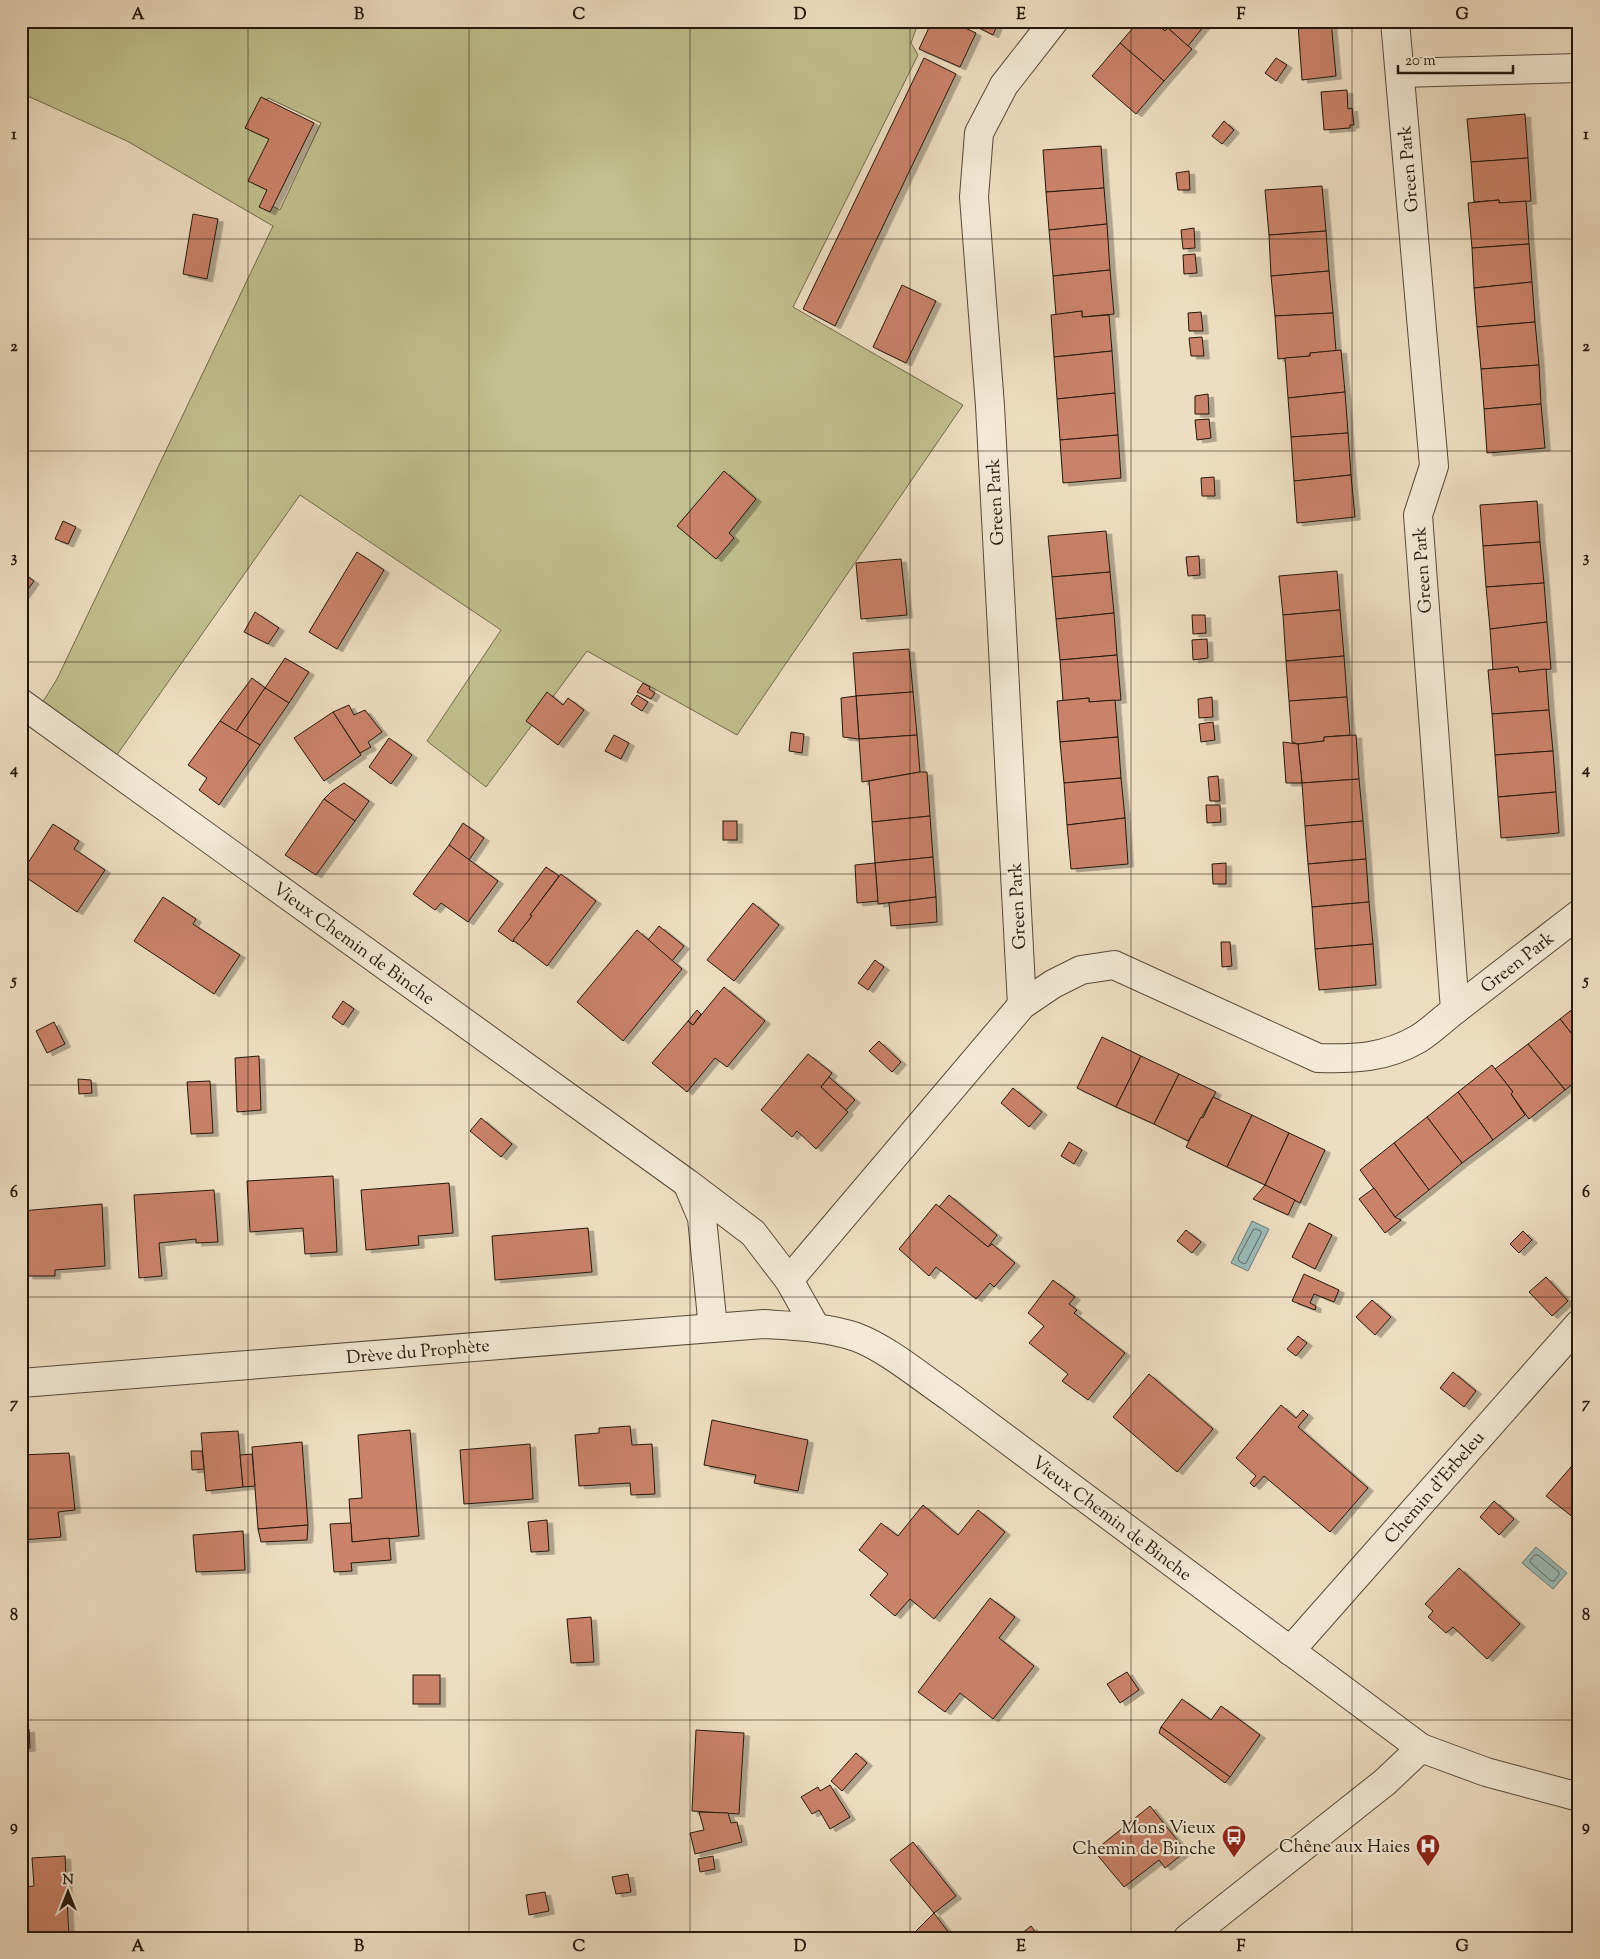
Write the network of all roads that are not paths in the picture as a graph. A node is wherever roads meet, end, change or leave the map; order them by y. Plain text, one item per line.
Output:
1 (1054, 21) edge
2 (1395, 21) edge
3 (1579, 68) edge
4 (1400, 73) junction
5 (21, 703) edge
6 (1579, 914) edge
7 (1022, 1005) junction
8 (1455, 1010) junction
9 (687, 1183) junction
10 (789, 1280) junction
11 (1579, 1324) edge
12 (713, 1328) junction
13 (816, 1328) junction
14 (21, 1382) edge
15 (1290, 1651) junction
16 (1421, 1748) junction
17 (1579, 1797) edge
18 (1188, 1938) edge

1 - 7 street, Green Park
2 - 4 street, Green Park
3 - 4 street
4 - 8 street, Green Park
5 - 9 street, Vieux Chemin de Binche
6 - 8 street, Green Park
7 - 8 street, Green Park
7 - 10 street, Green Park
9 - 10 street, Vieux Chemin de Binche
9 - 12 street
10 - 13 street, Vieux Chemin de Binche
11 - 15 street, Chemin d'Erbeleu
12 - 13 street, Drève du Prophète
12 - 14 street, Drève du Prophète
13 - 15 street, Vieux Chemin de Binche
15 - 16 street, Vieux Chemin de Binche
16 - 17 street, Vieux Chemin de Binche
16 - 18 street

